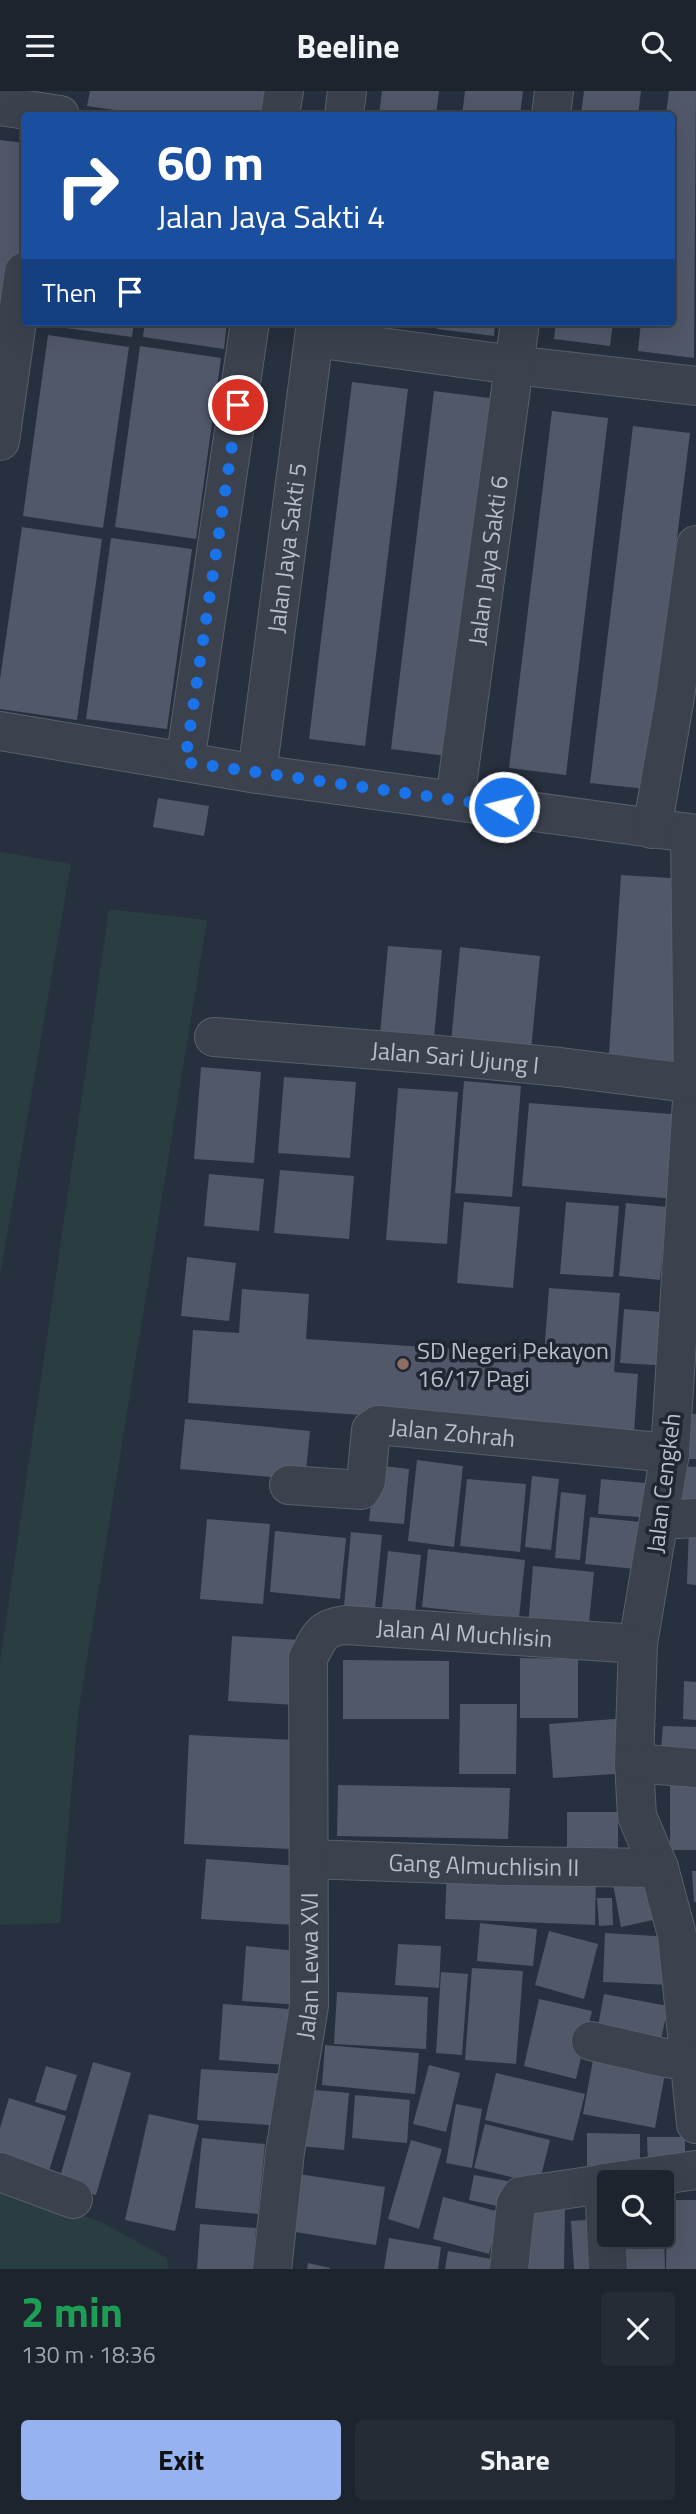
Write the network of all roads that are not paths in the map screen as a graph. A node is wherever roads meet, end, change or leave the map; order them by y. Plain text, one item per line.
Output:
1 (284, 91) edge
2 (347, 91) edge
3 (554, 91) edge
4 (0, 106) edge
5 (51, 109) edge
6 (281, 112) edge
7 (344, 112) edge
8 (551, 112) edge
9 (21, 293) edge
10 (249, 326) edge
11 (519, 326) edge
12 (315, 330) edge
13 (514, 365) junction
14 (696, 387) edge
15 (0, 441) edge
16 (696, 545) edge
17 (0, 731) edge
18 (185, 762) junction
19 (257, 774) junction
20 (455, 800) junction
21 (652, 829) junction
22 (693, 834) edge
23 (214, 1037) dead end
24 (695, 1084) edge
25 (688, 1281) edge
26 (670, 1453) junction
27 (289, 1485) dead end
28 (678, 1519) edge
29 (638, 1644) junction
30 (308, 1658) joint
31 (634, 1763) junction
32 (696, 1768) edge
33 (309, 1859) junction
34 (659, 1868) junction
35 (691, 2040) edge
36 (591, 2041) dead end
37 (696, 2124) edge
38 (696, 2170) edge
39 (0, 2172) edge
40 (674, 2173) edge
41 (597, 2185) edge
42 (73, 2199) dead end
43 (608, 2247) edge
44 (272, 2269) edge
45 (509, 2269) edge
46 (608, 2269) edge

1 - 6 street
2 - 7 street
3 - 8 street
4 - 5 street
9 - 15 street
10 - 18 street
11 - 13 street, Jalan Jaya Sakti 6
12 - 13 street
12 - 19 street, Jalan Jaya Sakti 5
13 - 14 street
13 - 20 street, Jalan Jaya Sakti 6
16 - 21 street
17 - 18 street
18 - 19 street
19 - 20 street
20 - 21 street
21 - 22 street
22 - 24 street, Jalan Cengkeh
23 - 24 street, Jalan Sari Ujung I
24 - 25 street, Jalan Cengkeh
25 - 26 street, Jalan Cengkeh
26 - 27 street, Jalan Zohrah
26 - 28 street, Jalan Cengkeh
28 - 29 street, Jalan Cengkeh
29 - 30 street, Jalan Al Muchlisin
29 - 31 street, Jalan Cengkeh
30 - 33 street, Jalan Lewa XVI
31 - 32 street
31 - 34 street, Jalan Cengkeh
33 - 34 street, Gang Almuchlisin II
33 - 44 street, Jalan Lewa XVI
34 - 35 street, Jalan Cengkeh
35 - 36 street
35 - 37 street, Jalan Cengkeh
38 - 40 street
39 - 42 street
41 - 45 street
43 - 46 street

